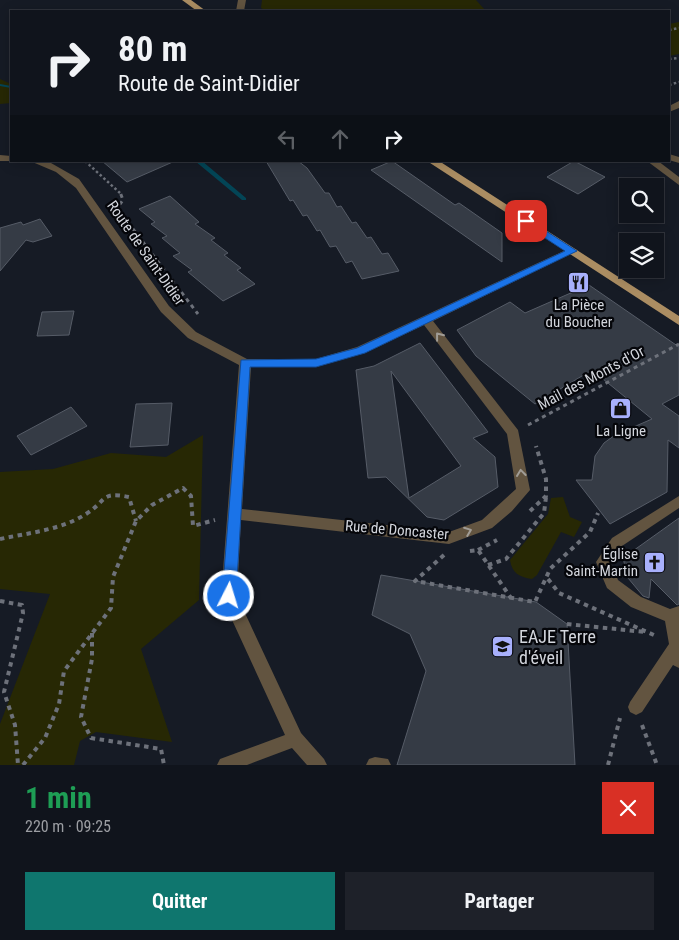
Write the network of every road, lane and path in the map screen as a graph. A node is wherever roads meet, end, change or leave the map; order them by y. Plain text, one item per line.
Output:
1 (186, 0) edge
2 (201, 10) edge
3 (39, 162) edge
4 (86, 162) edge
5 (434, 162) edge
6 (653, 162) edge
7 (679, 182) edge
8 (572, 251) junction
9 (426, 320) junction
10 (679, 321) edge
11 (192, 335) junction
12 (679, 344) edge
13 (244, 363) junction
14 (513, 433) junction
15 (546, 496) dead end
16 (679, 501) edge
17 (598, 513) dead end
18 (236, 514) junction
19 (136, 521) junction
20 (0, 539) edge
21 (448, 545) junction
22 (488, 565) junction
23 (548, 579) junction
24 (512, 598) junction
25 (0, 601) edge
26 (676, 614) edge
27 (567, 624) dead end
28 (92, 632) junction
29 (677, 655) edge
30 (636, 707) junction
31 (295, 739) junction
32 (18, 765) edge
33 (23, 765) edge
34 (164, 765) edge
35 (226, 765) edge
36 (318, 765) edge
37 (375, 765) edge
38 (382, 765) edge
39 (608, 765) edge
40 (657, 765) edge

1 - 2 main road
3 - 11 street, Route de Saint-Didier
4 - 11 path
5 - 8 main road
6 - 7 street
8 - 9 street, Route de Saint-Didier
8 - 10 main road
9 - 13 street, Route de Saint-Didier
14 -> 9 street, Rue de Doncaster
11 - 13 street, Route de Saint-Didier
12 - 14 path, Mail des Monts d'Or
13 - 18 street
21 -> 14 street, Rue de Doncaster
15 - 22 path
16 - 26 street
17 - 23 path
18 - 19 path
18 - 21 street, Rue de Doncaster
18 - 31 street
19 - 20 path
19 - 28 path
21 - 22 path
21 - 24 path
22 - 24 path
23 - 24 path
23 - 27 path
25 - 32 path
26 - 29 street
28 - 33 path
28 - 34 path
29 - 30 street
30 - 39 path
30 - 40 path
31 - 35 street
31 - 36 street
37 - 38 street

